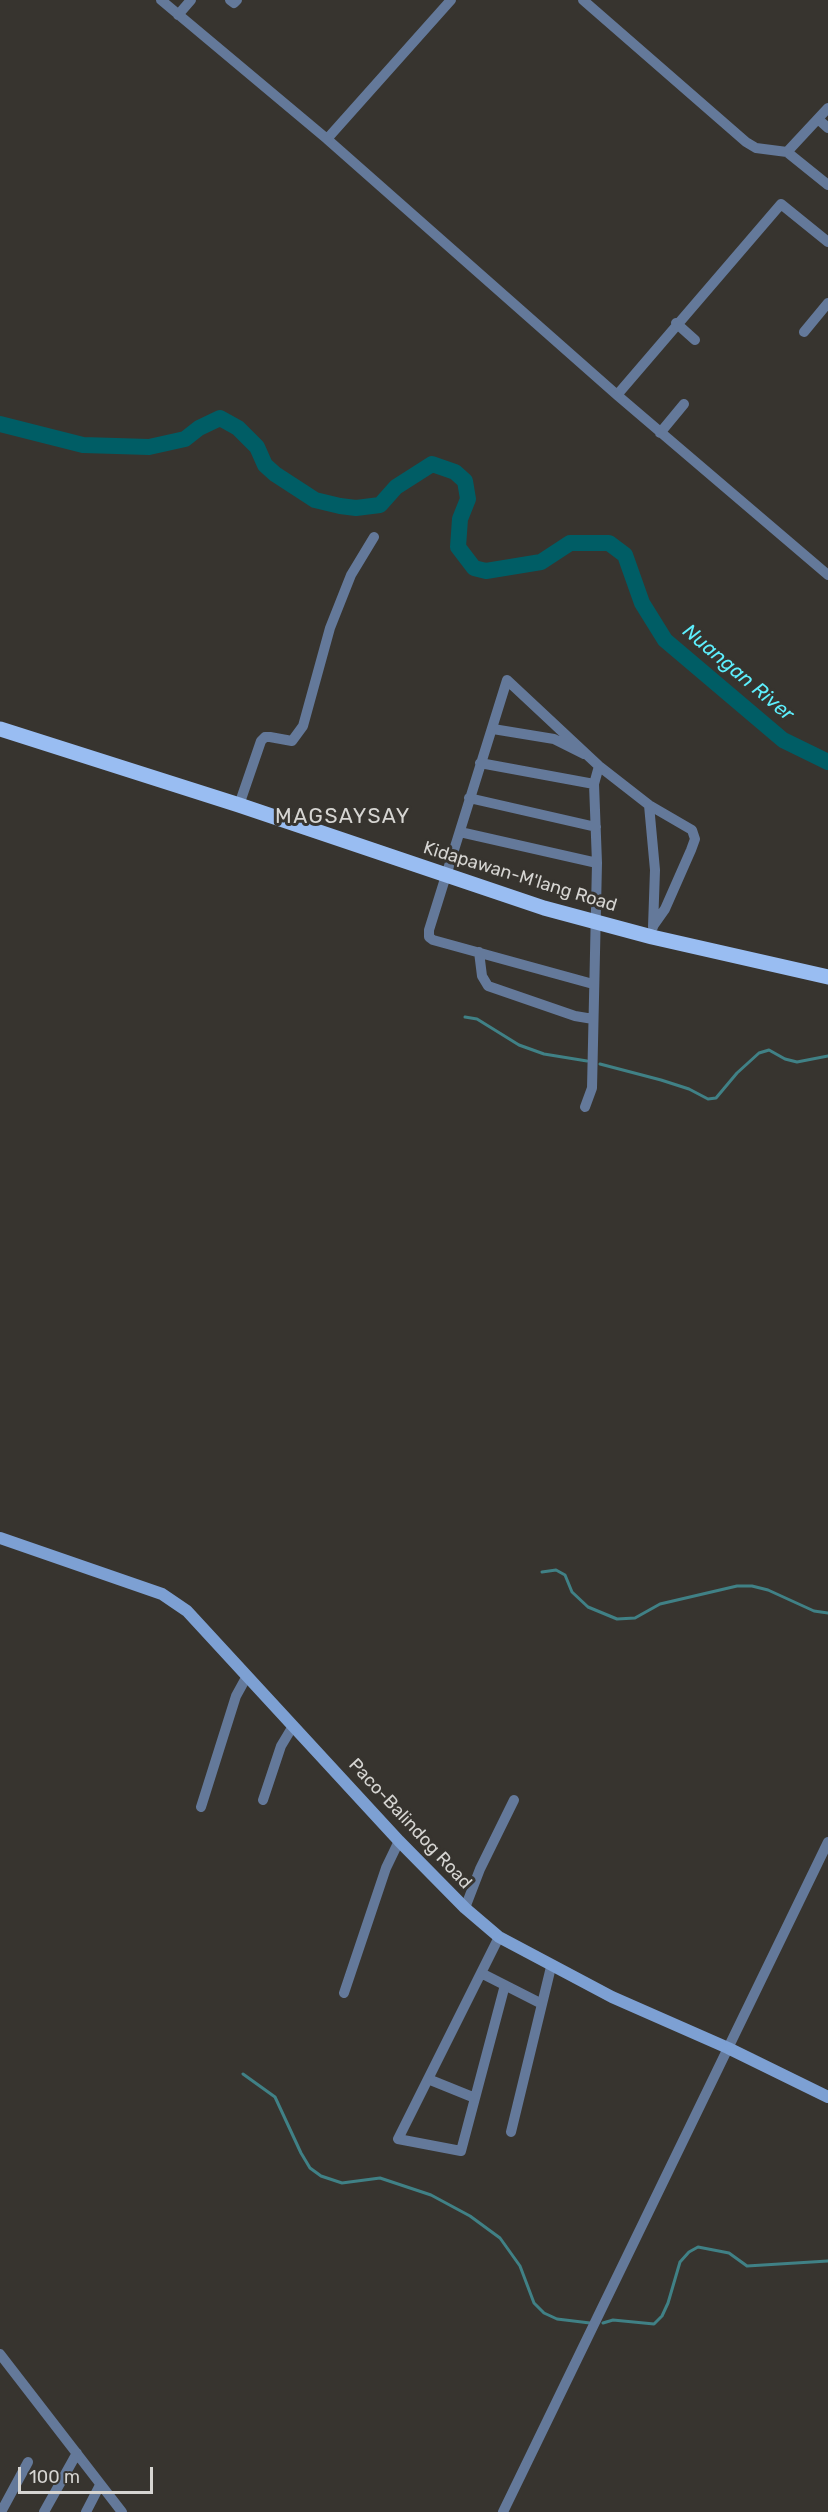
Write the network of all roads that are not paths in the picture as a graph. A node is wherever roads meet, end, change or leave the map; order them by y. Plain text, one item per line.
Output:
1 (161, 0) edge
2 (191, 0) edge
3 (230, 0) edge
4 (237, 0) edge
5 (451, 0) edge
6 (583, 0) edge
7 (178, 15) junction
8 (828, 108) edge
9 (818, 119) junction
10 (828, 128) edge
11 (327, 139) junction
12 (787, 152) junction
13 (828, 185) edge
14 (828, 242) edge
15 (828, 303) edge
16 (676, 323) junction
17 (804, 332) dead end
18 (695, 339) dead end
19 (617, 395) junction
20 (684, 404) dead end
21 (660, 433) junction
22 (374, 537) dead end
23 (828, 575) edge
24 (0, 729) edge
25 (493, 729) junction
26 (480, 763) junction
27 (597, 763) junction
28 (594, 784) junction
29 (470, 798) junction
30 (239, 805) junction
31 (649, 805) junction
32 (596, 826) junction
33 (460, 832) junction
34 (597, 863) junction
35 (447, 876) junction
36 (595, 922) junction
37 (653, 931) junction
38 (479, 952) junction
39 (828, 977) edge
40 (593, 984) junction
41 (593, 1019) junction
42 (585, 1107) dead end
43 (0, 1538) edge
44 (247, 1676) junction
45 (293, 1726) junction
46 (262, 1800) dead end
47 (514, 1800) dead end
48 (201, 1807) dead end
49 (399, 1841) junction
50 (828, 1842) edge
51 (465, 1908) junction
52 (499, 1937) junction
53 (551, 1967) junction
54 (481, 1973) junction
55 (505, 1985) junction
56 (344, 1993) dead end
57 (542, 2004) junction
58 (728, 2048) junction
59 (428, 2079) junction
60 (828, 2097) edge
61 (475, 2098) junction
62 (511, 2132) dead end
63 (0, 2354) edge
64 (77, 2453) junction
65 (28, 2462) dead end
66 (100, 2485) junction
67 (1, 2509) edge
68 (44, 2512) edge
69 (86, 2512) edge
70 (122, 2512) edge
71 (503, 2512) edge

1 - 7 street
2 - 7 street
3 - 4 street
5 - 11 street
6 - 12 street
7 - 11 street
8 - 9 street
9 - 10 street
9 - 12 street
11 - 19 street
12 - 13 street
14 - 16 street
15 - 17 street
16 - 18 street
16 - 19 street
19 - 21 street
20 - 21 street
21 - 23 street
22 - 30 street
24 - 30 main road, Kidapawan-M'lang Road
25 - 26 street
25 - 27 street
25 - 27 street
26 - 28 street
26 - 29 street
27 - 28 street
27 - 31 street
28 - 32 street
29 - 32 street
29 - 33 street
30 - 35 main road, Kidapawan-M'lang Road
31 - 37 street
31 - 37 street
32 - 34 street
33 - 34 street
33 - 35 street
34 - 36 street
35 - 36 main road, Kidapawan-M'lang Road
35 - 38 street
36 - 37 main road, Kidapawan-M'lang Road
36 - 40 street
37 - 39 main road, Kidapawan-M'lang Road
38 - 40 street
38 - 41 street
40 - 41 street
41 - 42 street
43 - 44 street, Paco-Balindog Road
44 - 45 street, Paco-Balindog Road
44 - 48 street
45 - 46 street
45 - 49 street, Paco-Balindog Road
47 - 51 street
49 - 51 street, Paco-Balindog Road
49 - 56 street
50 - 58 street
51 - 52 street, Paco-Balindog Road
52 - 53 street, Paco-Balindog Road
52 - 54 street
53 - 57 street
53 - 58 street, Paco-Balindog Road
54 - 55 street
54 - 59 street
55 - 57 street
55 - 61 street
57 - 62 street
58 - 60 street, Paco-Balindog Road
58 - 71 street
59 - 61 street
59 - 61 street
63 - 64 street
64 - 66 street
64 - 68 street
65 - 67 street
66 - 69 street
66 - 70 street

